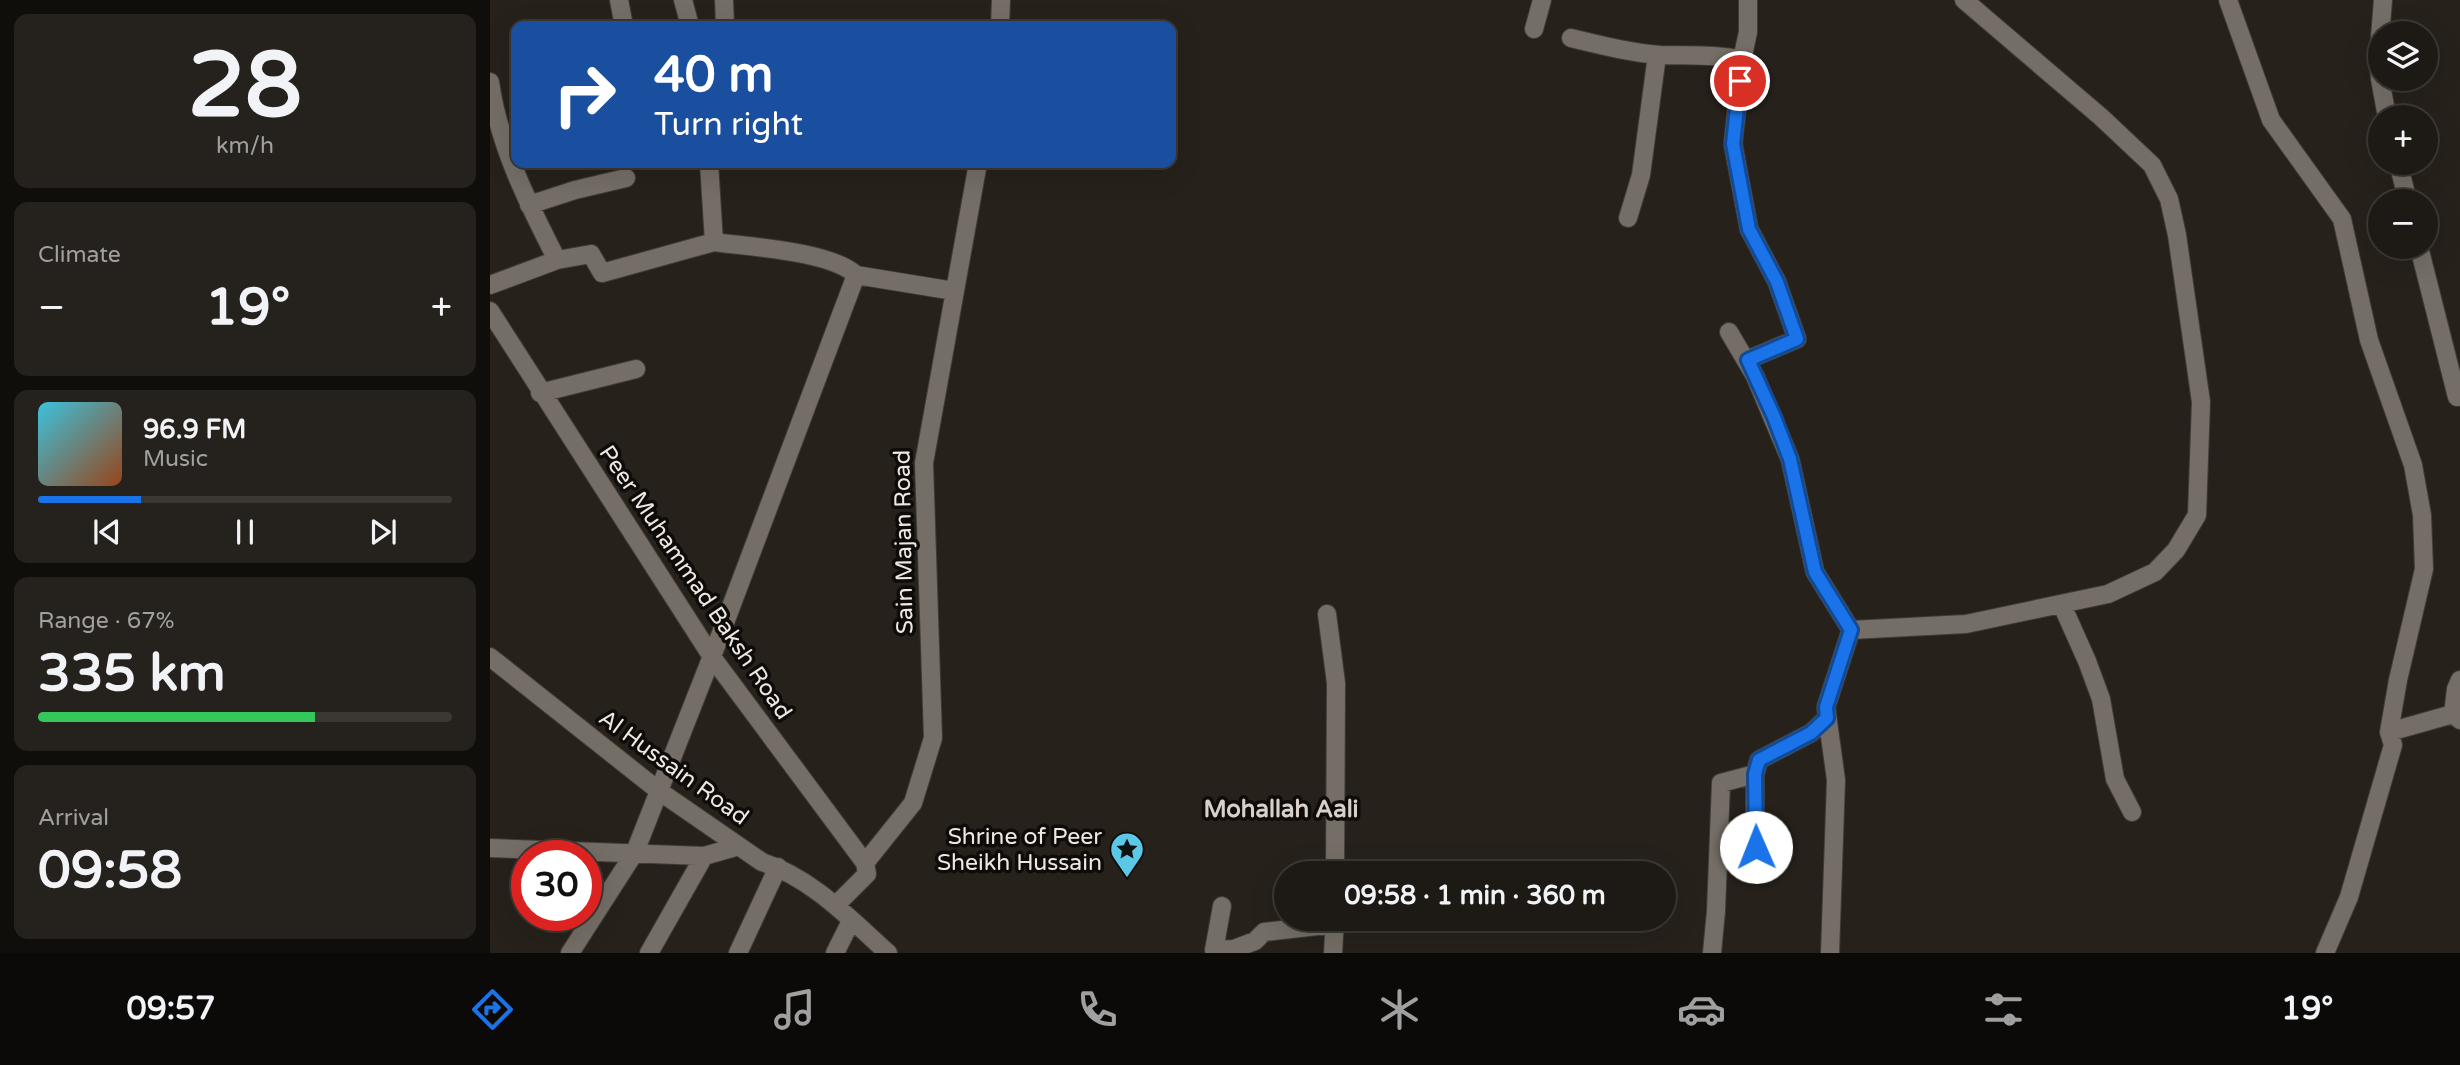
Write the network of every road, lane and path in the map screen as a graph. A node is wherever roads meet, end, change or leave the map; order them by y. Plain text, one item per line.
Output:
1 (618, 0) edge
2 (683, 0) edge
3 (724, 0) edge
4 (1001, 0) edge
5 (1542, 0) edge
6 (1748, 0) edge
7 (1964, 0) edge
8 (2228, 0) edge
9 (2383, 0) edge
10 (623, 21) edge
11 (689, 21) edge
12 (725, 21) edge
13 (1000, 21) edge
14 (2381, 21) edge
15 (1534, 29) dead end
16 (1571, 38) dead end
17 (1657, 55) junction
18 (1742, 60) junction
19 (490, 82) edge
20 (511, 161) edge
21 (514, 168) edge
22 (709, 168) edge
23 (977, 168) edge
24 (626, 178) dead end
25 (529, 205) junction
26 (1628, 218) dead end
27 (714, 242) junction
28 (2422, 259) edge
29 (556, 260) junction
30 (856, 275) junction
31 (490, 285) edge
32 (954, 291) junction
33 (490, 311) edge
34 (495, 332) edge
35 (1729, 332) dead end
36 (1748, 360) junction
37 (636, 369) dead end
38 (540, 393) junction
39 (2457, 397) dead end
40 (2062, 606) junction
41 (1327, 614) dead end
42 (1851, 630) junction
43 (490, 657) edge
44 (712, 657) junction
45 (2460, 680) edge
46 (2456, 717) edge
47 (1827, 718) junction
48 (2389, 732) junction
49 (1755, 774) junction
50 (659, 791) junction
51 (2132, 811) dead end
52 (739, 846) junction
53 (490, 848) edge
54 (635, 852) junction
55 (704, 856) junction
56 (1335, 861) edge
57 (864, 863) junction
58 (778, 867) junction
59 (1755, 871) dead end
60 (836, 905) junction
61 (1222, 906) dead end
62 (852, 921) junction
63 (1274, 930) edge
64 (1334, 931) edge
65 (1214, 952) edge
66 (570, 953) edge
67 (649, 953) edge
68 (738, 953) edge
69 (835, 953) edge
70 (888, 953) edge
71 (1333, 953) edge
72 (1712, 953) edge
73 (1830, 953) edge
74 (2325, 953) edge

1 - 10 street
2 - 11 street
3 - 12 street
4 - 13 street
5 - 15 street
6 - 18 street
7 - 40 street
8 - 48 street
9 - 14 street
16 - 17 street
17 - 18 street
17 - 26 street
18 - 36 street
19 - 20 street
21 - 25 street
22 - 27 street
23 - 32 street, Sain Majan Road
24 - 25 street
25 - 29 street
27 - 29 street
27 - 30 street
28 - 39 street
29 - 31 street
30 - 32 street
30 - 44 street
32 - 57 street, Sain Majan Road
33 - 34 street, Peer Muhammad Baksh Road
34 - 38 street, Peer Muhammad Baksh Road
35 - 36 street
36 - 42 street
37 - 38 street
38 - 44 street, Peer Muhammad Baksh Road
40 - 42 street
40 - 51 street
41 - 56 street
42 - 47 street
43 - 50 street, Al Hussain Road
44 - 50 street
44 - 57 street, Peer Muhammad Baksh Road
45 - 46 street
46 - 48 street
47 - 49 street
47 - 73 street
48 - 74 street
49 - 59 street
49 - 72 street
50 - 52 street, Al Hussain Road
50 - 54 street
52 - 55 street
52 - 58 street, Al Hussain Road
53 - 54 street
54 - 55 street
54 - 66 street
55 - 67 street
57 - 60 street
58 - 60 street, Al Hussain Road
58 - 68 street
60 - 62 street, Al Hussain Road
61 - 65 street
62 - 69 street
62 - 70 street, Al Hussain Road
63 - 65 street
64 - 71 street

